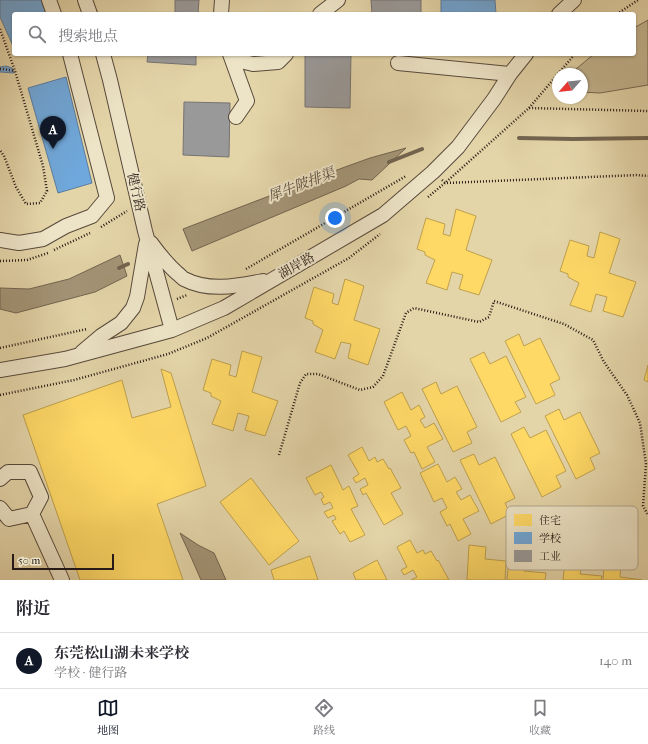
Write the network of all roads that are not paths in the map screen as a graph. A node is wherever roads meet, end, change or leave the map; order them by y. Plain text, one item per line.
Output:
1 (49, 0) edge
2 (85, 0) edge
3 (222, 0) edge
4 (338, 0) edge
5 (574, 0) edge
6 (53, 12) edge
7 (89, 12) edge
8 (221, 12) edge
9 (323, 12) edge
10 (562, 12) edge
11 (71, 56) edge
12 (104, 56) edge
13 (284, 56) edge
14 (524, 56) edge
15 (231, 57) edge
16 (398, 63) dead end
17 (510, 74) junction
18 (236, 117) dead end
19 (147, 238) junction
20 (0, 240) edge
21 (271, 280) junction
22 (172, 330) junction
23 (79, 355) junction
24 (0, 370) edge
25 (0, 479) edge
26 (0, 508) edge
27 (32, 514) junction
28 (62, 580) edge

1 - 6 street
2 - 7 street
3 - 8 street
4 - 9 street
5 - 10 street
11 - 20 street
12 - 19 street, 健行路
13 - 15 street
14 - 17 street, 湖岸路
15 - 18 street
16 - 17 street
17 - 21 street, 湖岸路
19 - 21 street
19 - 22 street, 健行路
19 - 23 street
21 - 22 street, 湖岸路
22 - 23 street, 湖岸路
23 - 24 street, 湖岸路
25 - 27 street
26 - 27 street
27 - 28 street

